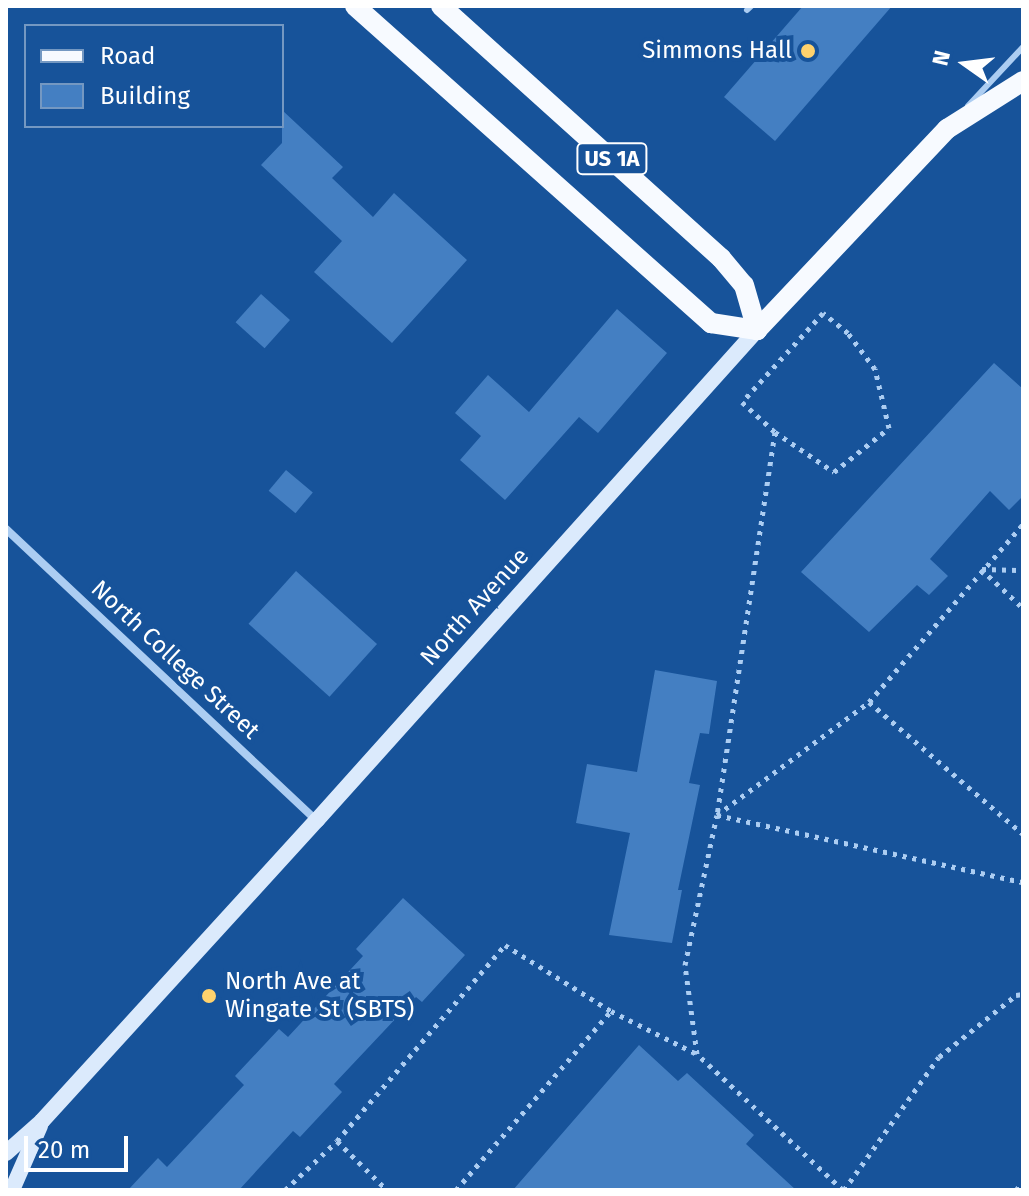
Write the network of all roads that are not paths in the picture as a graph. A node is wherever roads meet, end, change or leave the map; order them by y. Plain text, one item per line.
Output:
1 (355, 6) edge
2 (441, 6) edge
3 (1023, 47) edge
4 (1023, 81) edge
5 (947, 129) junction
6 (757, 330) junction
7 (6, 529) edge
8 (317, 820) junction
9 (42, 1121) junction
10 (6, 1153) edge
11 (12, 1190) edge

1 - 6 main road
2 - 6 main road, US 1A
3 - 5 lane
4 - 5 main road, North Avenue
5 - 6 main road, North Avenue
6 - 8 street, North Avenue
7 - 8 street, North College Street
8 - 9 street, North Avenue
9 - 10 street, North Avenue
9 - 11 street, North Avenue

